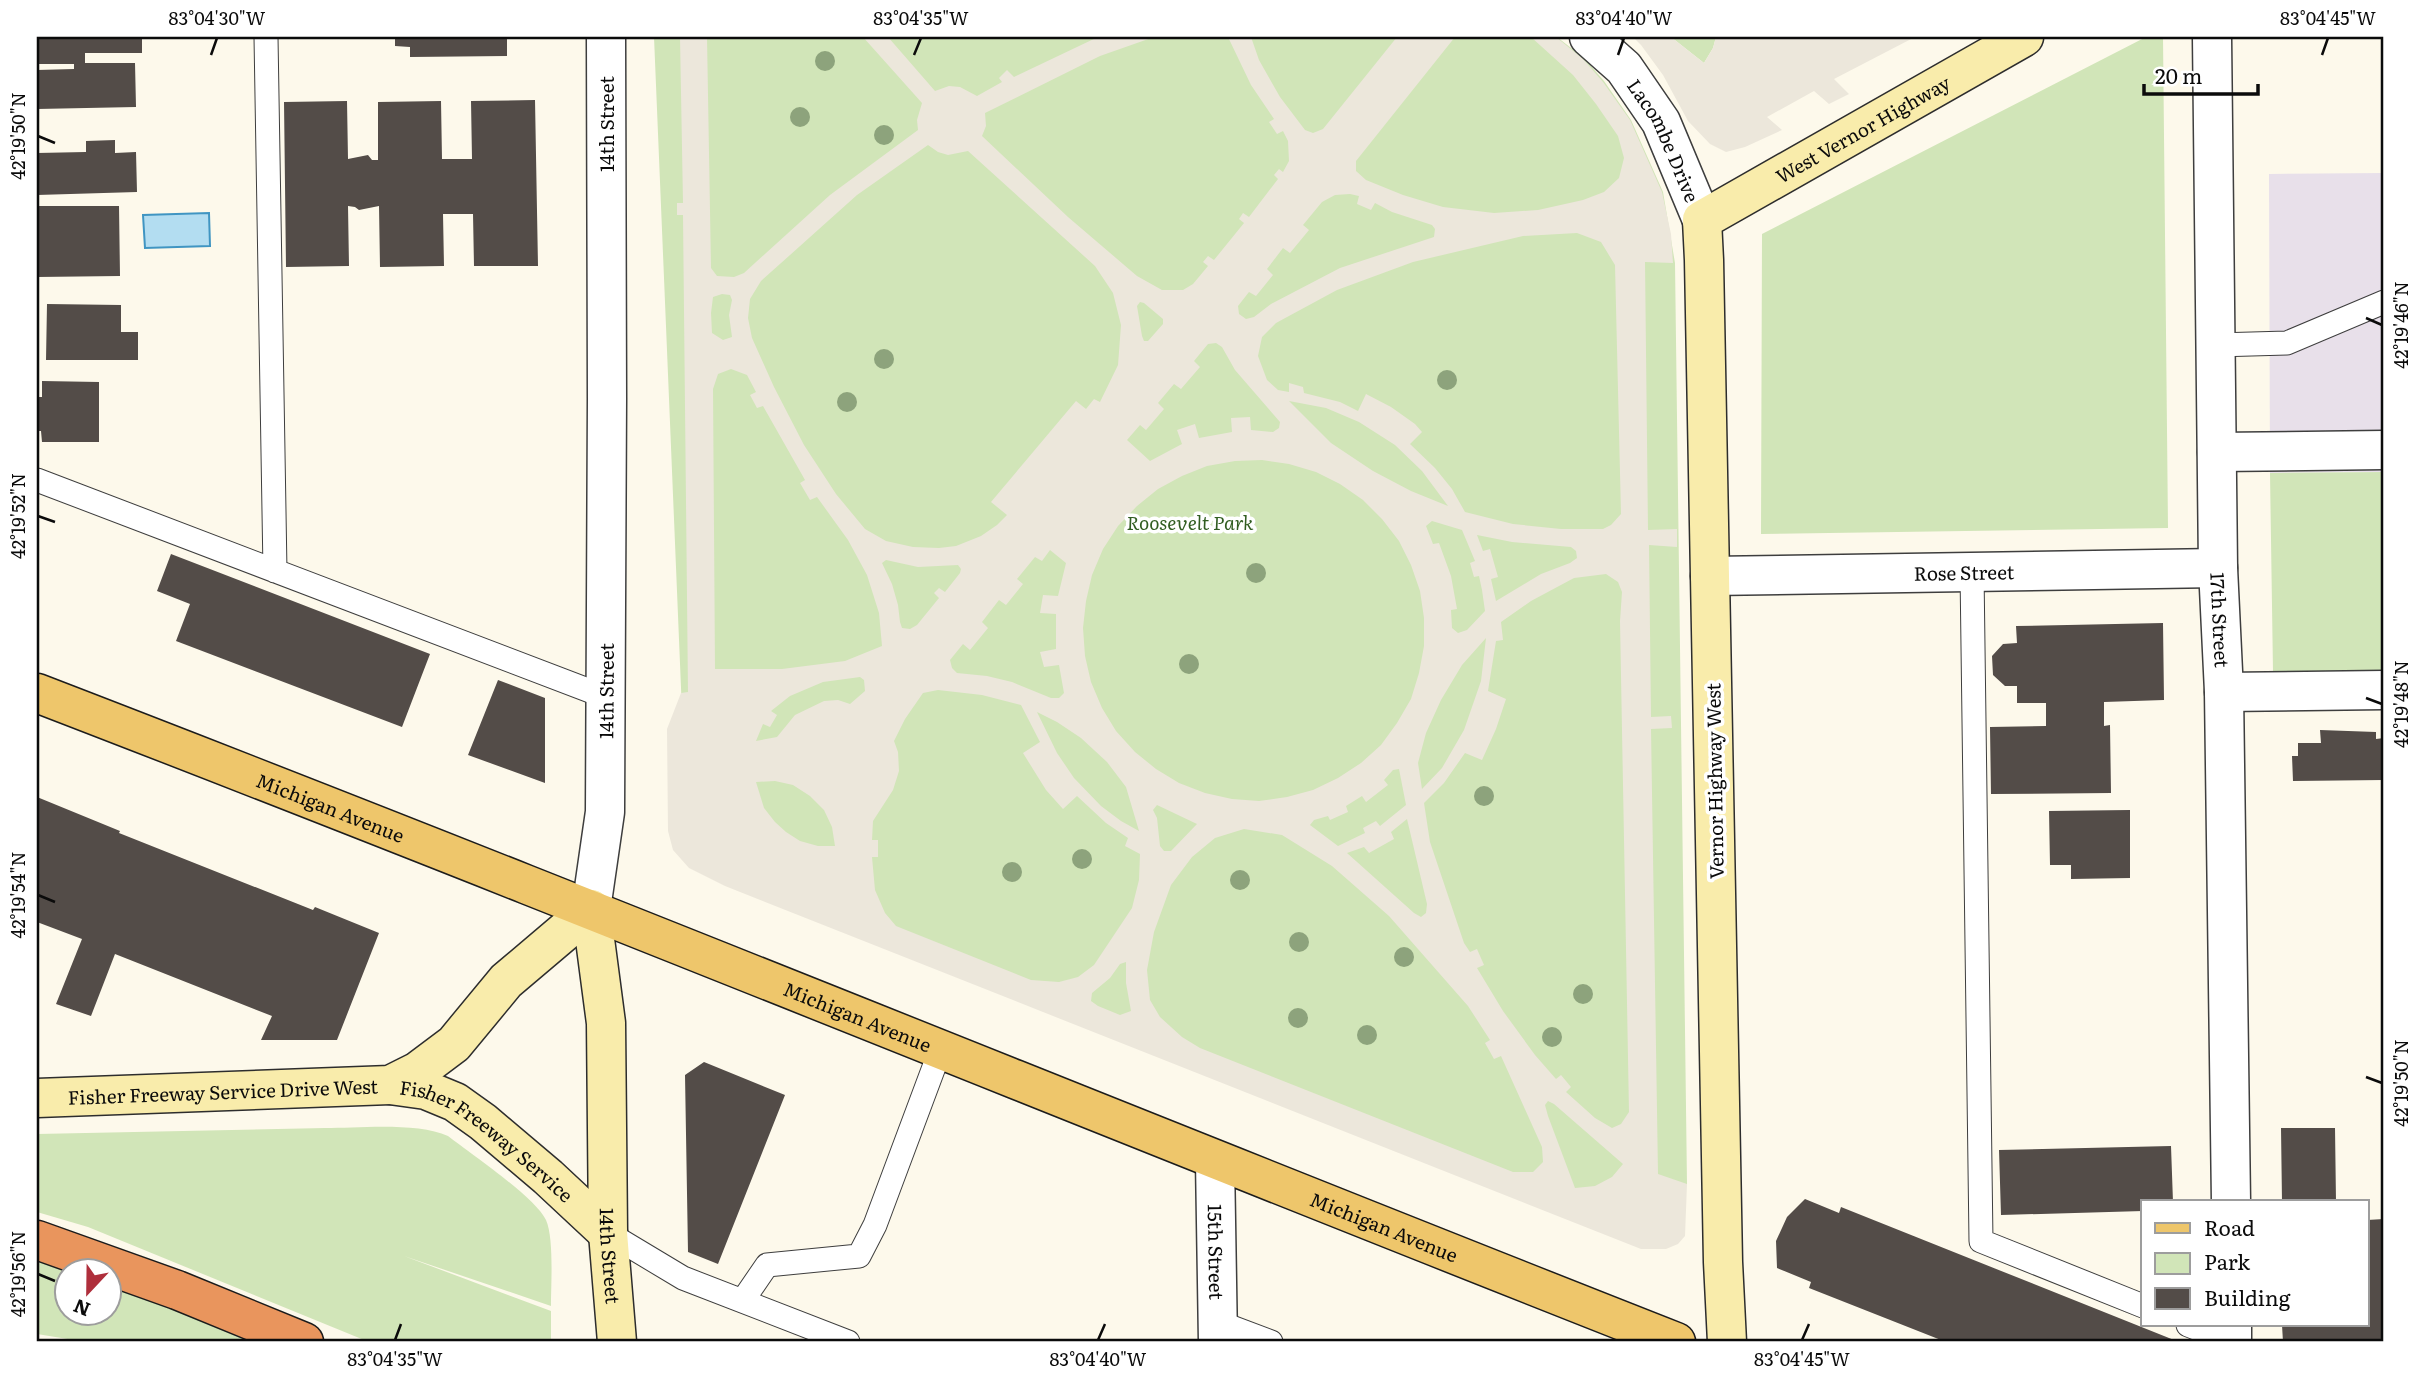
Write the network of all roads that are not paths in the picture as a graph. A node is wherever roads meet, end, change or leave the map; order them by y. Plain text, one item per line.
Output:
1 (266, 37) edge
2 (606, 37) edge
3 (1589, 37) edge
4 (2024, 37) edge
5 (2212, 37) edge
6 (1702, 220) junction
7 (2384, 302) edge
8 (2216, 345) junction
9 (2384, 450) edge
10 (2217, 452) junction
11 (37, 480) edge
12 (2218, 568) junction
13 (275, 571) junction
14 (1972, 572) junction
15 (1710, 576) junction
16 (2384, 690) edge
17 (2224, 692) junction
18 (37, 693) edge
19 (606, 697) junction
20 (592, 909) junction
21 (940, 1051) junction
22 (390, 1085) junction
23 (37, 1098) edge
24 (1215, 1161) junction
25 (2231, 1200) edge
26 (608, 1233) junction
27 (37, 1240) edge
28 (743, 1300) junction
29 (2141, 1305) edge
30 (2191, 1326) edge
31 (1218, 1332) edge
32 (304, 1342) edge
33 (617, 1342) edge
34 (848, 1342) edge
35 (1271, 1342) edge
36 (1676, 1342) edge
37 (1727, 1342) edge
38 (2232, 1342) edge

1 - 13 lane
2 - 19 street, 14th Street
3 - 6 street, Lacombe Drive
4 - 6 street, West Vernor Highway
5 - 8 street, 17th Street
6 - 15 street, Vernor Highway West
7 - 8 lane
8 - 10 street, 17th Street
9 - 10 street
10 - 12 street, 17th Street
11 - 13 lane
12 - 14 street, Rose Street
12 - 17 street, 17th Street
13 - 19 lane
14 - 15 street, Rose Street
14 - 29 lane
15 - 37 street, Vernor Highway West
16 - 17 street
17 - 25 street, 17th Street
18 - 20 main road, Michigan Avenue
19 - 20 street, 14th Street
20 - 21 main road, Michigan Avenue
20 - 22 street, Fisher Freeway Service Drive West
20 - 26 street, 14th Street
21 - 24 main road, Michigan Avenue
21 - 28 lane
22 - 23 street, Fisher Freeway Service Drive West
22 - 26 street, Fisher Freeway Service
24 - 31 street, 15th Street
24 - 36 main road, Michigan Avenue
26 - 28 lane
26 - 33 street, 14th Street
27 - 32 highway
28 - 34 lane
30 - 38 lane
31 - 35 lane

